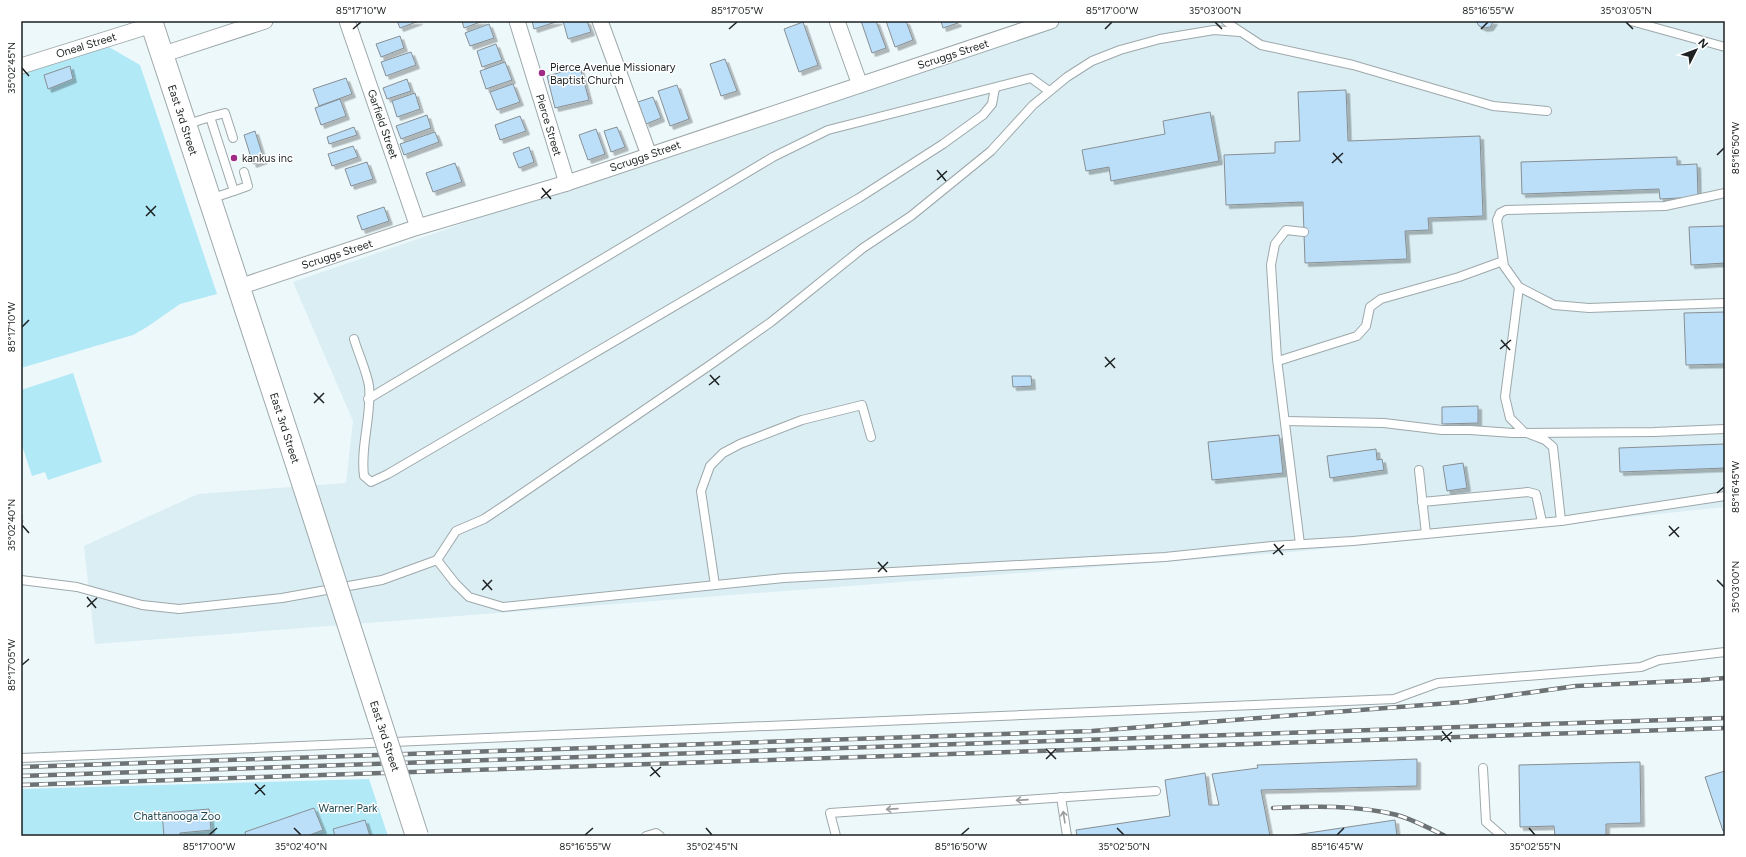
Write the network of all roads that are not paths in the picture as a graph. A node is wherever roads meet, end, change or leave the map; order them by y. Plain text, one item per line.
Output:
1 (265, 21) edge
2 (347, 21) edge
3 (517, 21) edge
4 (600, 21) edge
5 (837, 21) edge
6 (1051, 21) edge
7 (1226, 21) edge
8 (1631, 21) edge
9 (151, 23) edge
10 (243, 24) edge
11 (1240, 32) junction
12 (1725, 47) edge
13 (161, 55) junction
14 (21, 66) edge
15 (860, 85) junction
16 (995, 88) junction
17 (1049, 91) junction
18 (1547, 111) dead end
19 (210, 117) junction
20 (185, 125) junction
21 (233, 138) dead end
22 (649, 155) junction
23 (244, 172) dead end
24 (566, 183) junction
25 (234, 191) junction
26 (1725, 193) edge
27 (209, 199) junction
28 (418, 227) junction
29 (1304, 232) dead end
30 (1503, 261) junction
31 (239, 287) junction
32 (1519, 287) junction
33 (1725, 303) edge
34 (354, 339) dead end
35 (1278, 361) junction
36 (368, 399) junction
37 (1285, 421) junction
38 (1725, 429) edge
39 (1524, 432) junction
40 (871, 437) dead end
41 (1419, 470) dead end
42 (1725, 496) edge
43 (1422, 502) junction
44 (1561, 521) junction
45 (1542, 522) junction
46 (1426, 534) junction
47 (1300, 544) junction
48 (437, 560) junction
49 (21, 580) edge
50 (716, 585) junction
51 (1725, 652) edge
52 (21, 758) edge
53 (1483, 768) dead end
54 (1156, 791) dead end
55 (1061, 797) junction
56 (417, 836) edge
57 (646, 836) edge
58 (660, 836) edge
59 (836, 836) edge
60 (1067, 836) edge
61 (1502, 836) edge

1 - 10 street
2 - 28 street, Garfield Street
3 - 24 street, Pierce Street
4 - 22 street
5 - 15 street
6 - 15 street, Scruggs Street
7 - 11 lane
8 - 12 lane
9 - 13 main road, East 3rd Street
9 - 14 street, Oneal Street
10 - 13 street
11 - 17 lane
11 - 18 lane
13 - 20 main road, East 3rd Street
15 - 22 street, Scruggs Street
16 - 17 lane
16 - 36 lane
16 - 36 lane
17 - 48 lane
19 - 20 lane
19 - 21 lane
19 - 25 lane
20 - 27 main road, East 3rd Street
22 - 24 street, Scruggs Street
23 - 25 lane
24 - 28 street, Scruggs Street
25 - 27 lane
26 - 30 lane
27 - 31 main road, East 3rd Street
28 - 31 street, Scruggs Street
29 - 35 lane
30 - 32 lane
30 - 35 lane
31 - 56 main road, East 3rd Street, bridge
32 - 33 lane
32 - 39 lane
34 - 36 lane
35 - 37 lane
37 - 39 lane
37 - 47 lane
38 - 39 lane
39 - 44 lane
40 - 50 lane
41 - 43 lane
42 - 44 lane
43 - 45 lane
43 - 46 lane
44 - 45 lane
45 - 46 lane
46 - 47 lane
47 - 50 lane
48 - 49 lane
48 - 50 lane
51 - 52 lane
53 - 61 lane
54 - 55 lane
55 -> 59 lane
60 -> 55 lane
57 - 58 lane

